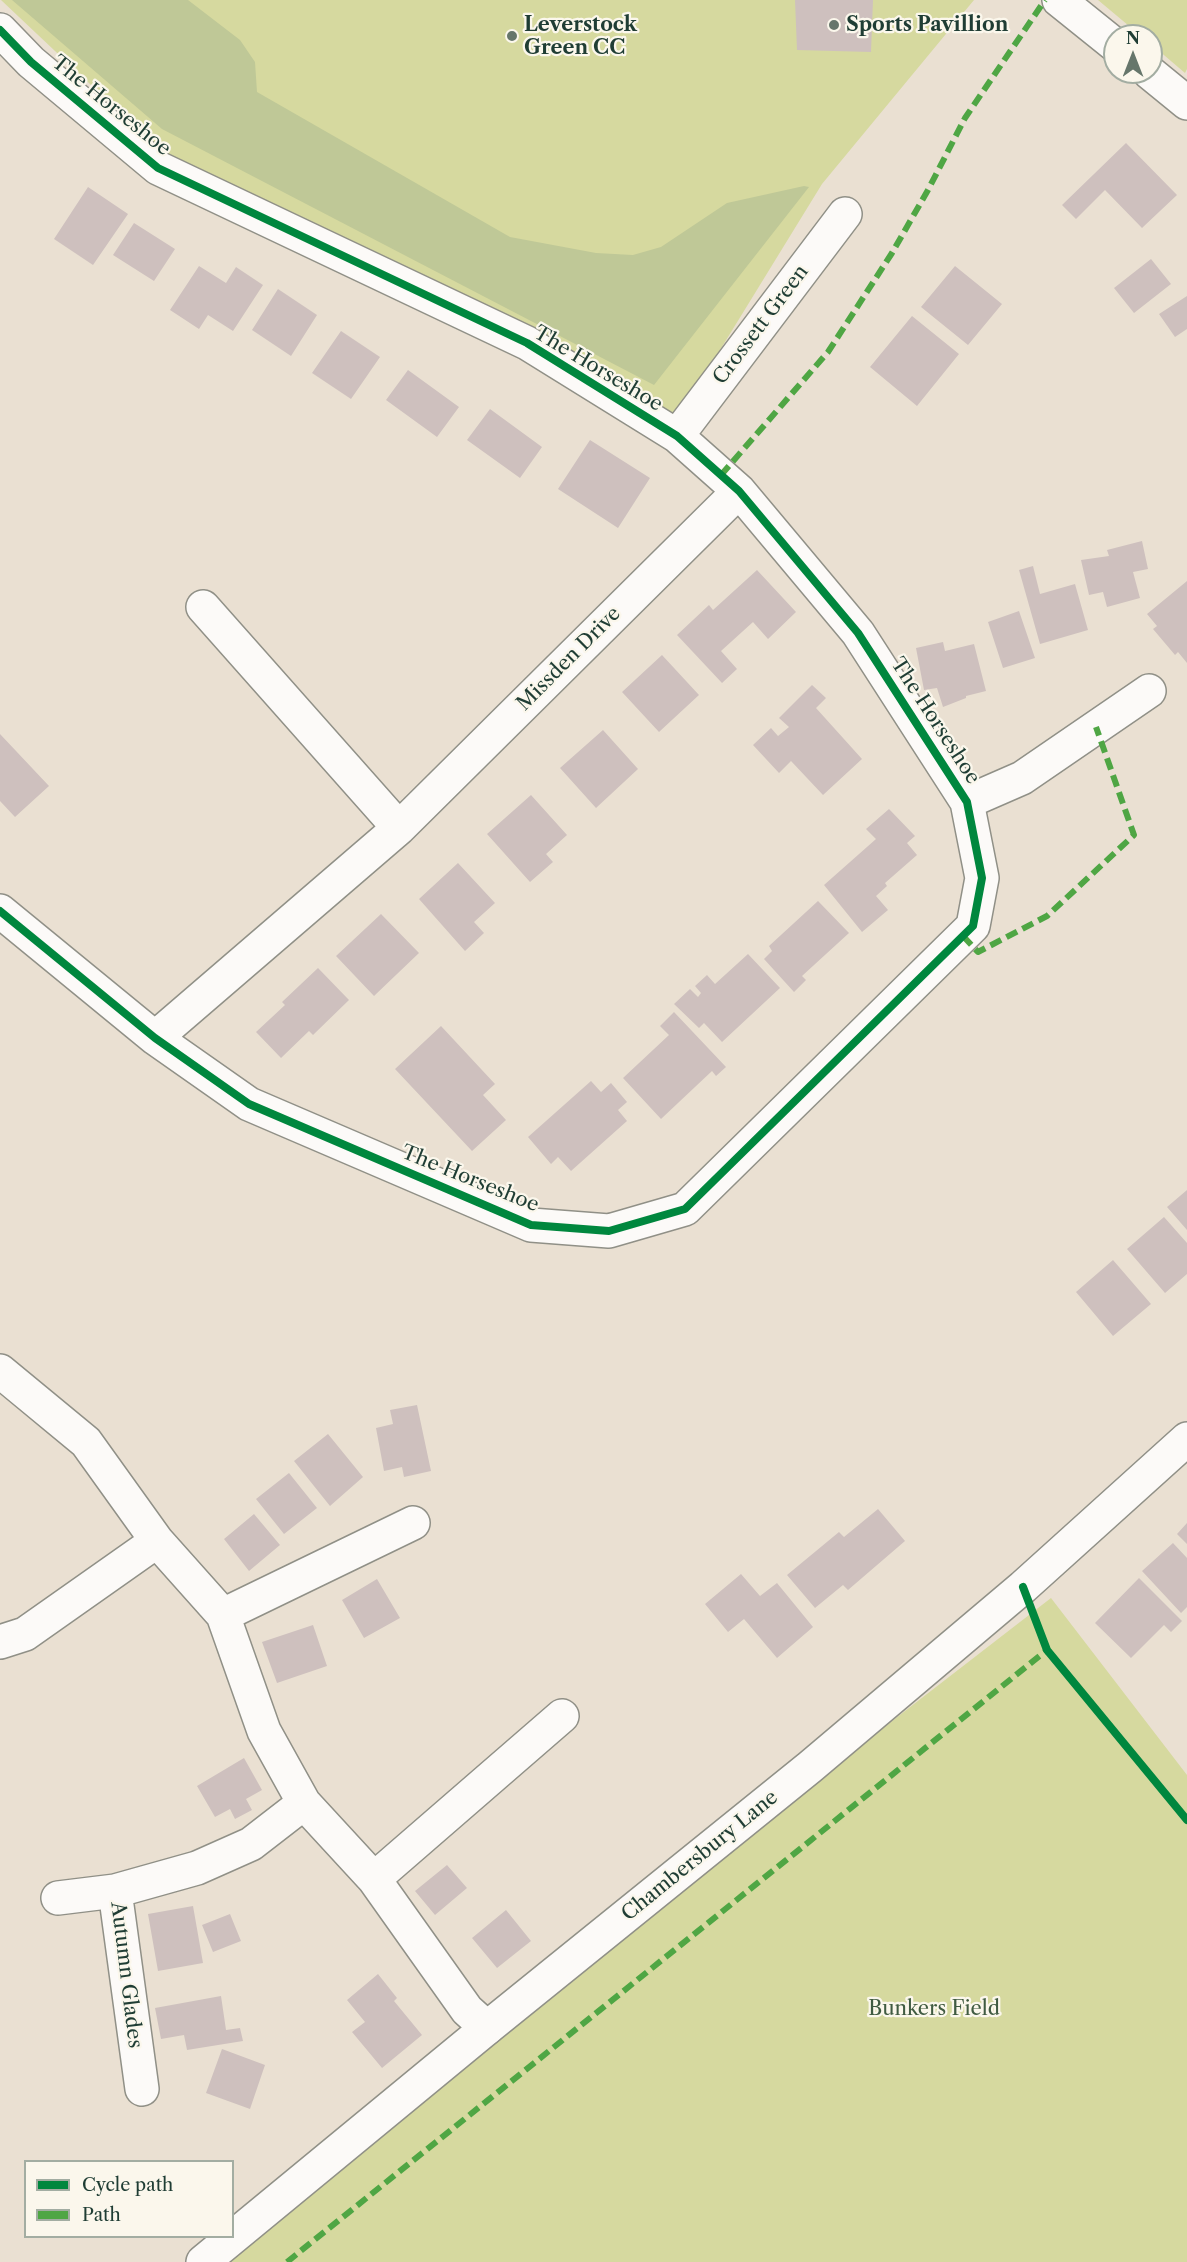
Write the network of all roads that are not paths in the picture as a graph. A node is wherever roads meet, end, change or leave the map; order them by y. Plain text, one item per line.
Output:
1 (1059, 0) edge
2 (0, 30) edge
3 (1103, 35) edge
4 (1163, 83) edge
5 (1187, 103) edge
6 (845, 214) dead end
7 (677, 436) junction
8 (739, 491) junction
9 (203, 607) dead end
10 (1149, 691) dead end
11 (968, 802) junction
12 (399, 828) junction
13 (0, 911) edge
14 (155, 1038) junction
15 (0, 1371) edge
16 (1187, 1439) edge
17 (414, 1522) dead end
18 (157, 1541) junction
19 (223, 1615) junction
20 (0, 1642) edge
21 (562, 1716) dead end
22 (304, 1803) junction
23 (374, 1879) junction
24 (115, 1891) junction
25 (58, 1898) dead end
26 (487, 2028) junction
27 (142, 2089) dead end
28 (234, 2236) edge
29 (232, 2238) edge
30 (203, 2262) edge

1 - 3 street
2 - 7 street, The Horseshoe
4 - 5 street
6 - 7 street, Crossett Green
7 - 8 street, The Horseshoe
8 - 11 street, The Horseshoe
8 - 12 street, Missden Drive
9 - 12 street
10 - 11 street, The Horseshoe
11 - 14 street, The Horseshoe
12 - 14 street, Missden Drive
13 - 14 street, The Horseshoe
15 - 18 street
16 - 26 street, Chambersbury Lane
17 - 19 street
18 - 19 street
18 - 20 street
19 - 22 street
21 - 23 street
22 - 23 street
22 - 24 street, Autumn Glades
23 - 26 street
24 - 25 street
24 - 27 street, Autumn Glades
26 - 28 street, Chambersbury Lane
29 - 30 street, Chambersbury Lane

